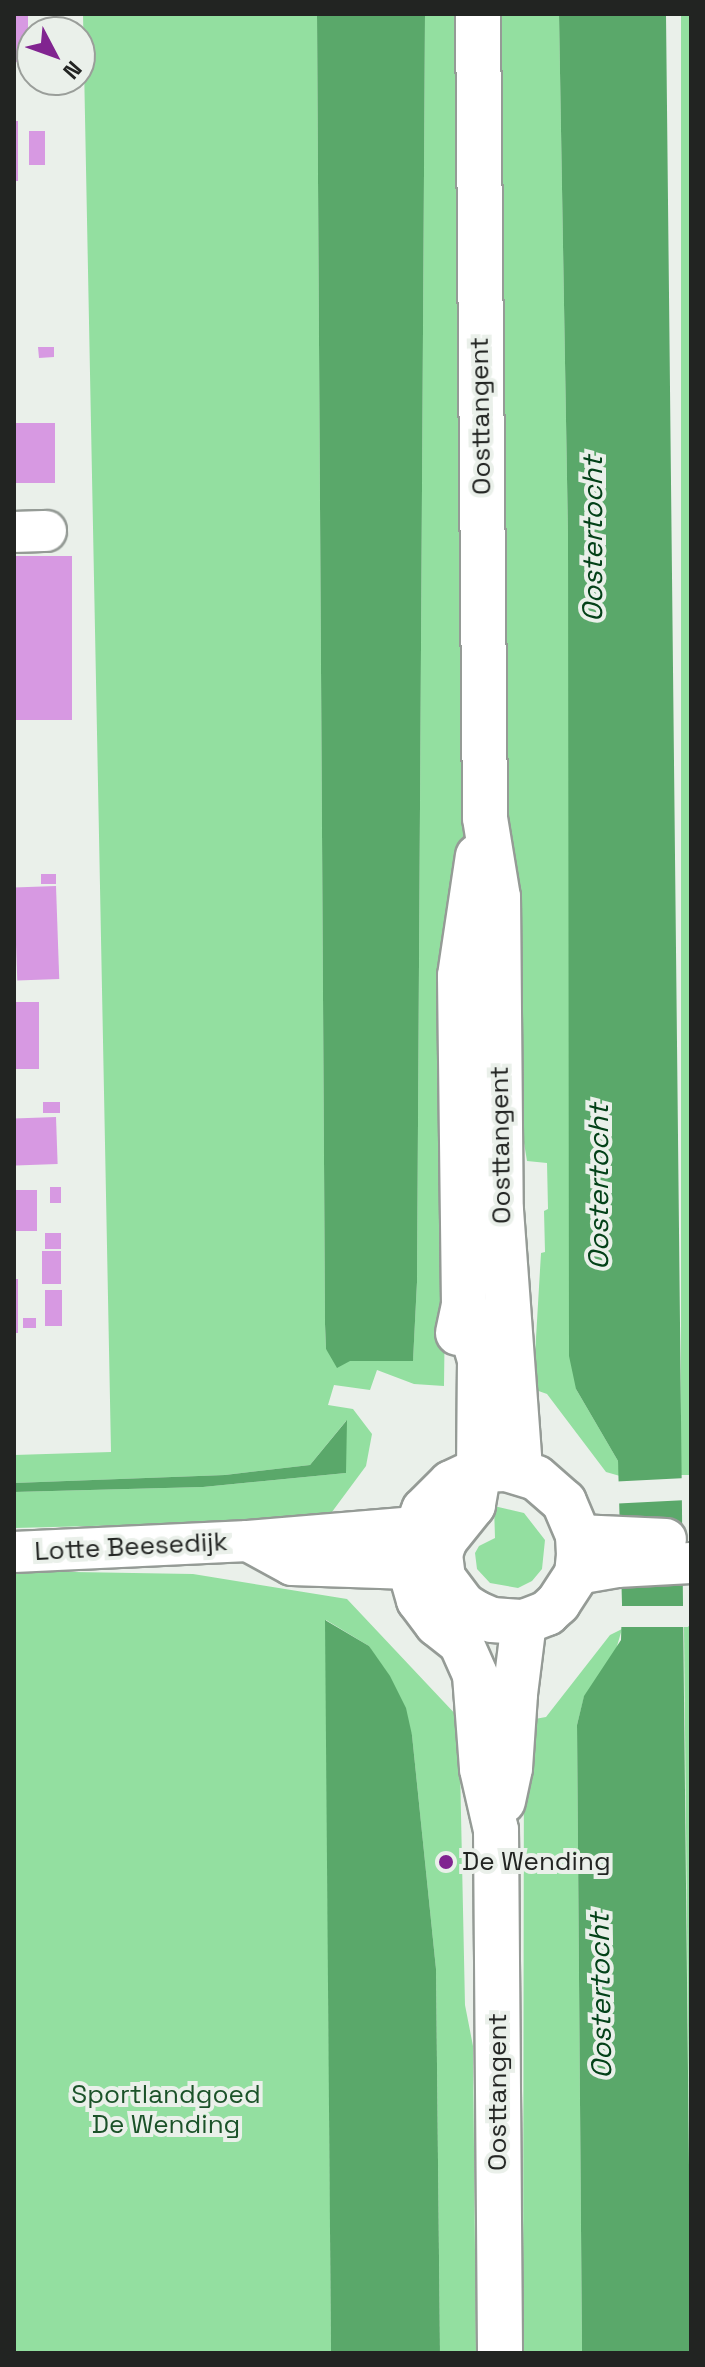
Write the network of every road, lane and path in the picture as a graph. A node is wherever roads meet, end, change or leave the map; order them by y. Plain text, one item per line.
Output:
1 (478, 14) edge
2 (485, 818) junction
3 (484, 1475) junction
4 (415, 1527) junction
5 (248, 1541) junction
6 (14, 1552) edge
7 (687, 1553) edge
8 (597, 1554) junction
9 (426, 1574) junction
10 (524, 1622) junction
11 (496, 1830) junction
12 (500, 2353) edge

1 - 2 main road, Oosttangent
2 - 3 main road, Oosttangent
2 - 3 main road, Oosttangent
3 - 4 main road
3 - 8 main road
3 - 9 main road
4 - 5 street, Lotte Beesedijk
4 - 9 main road
5 - 6 street, Lotte Beesedijk
5 - 9 street, Lotte Beesedijk
7 - 8 street
8 - 10 main road
9 - 10 main road
9 - 11 main road, Oosttangent
10 - 11 main road, Oosttangent
11 - 12 main road, Oosttangent

